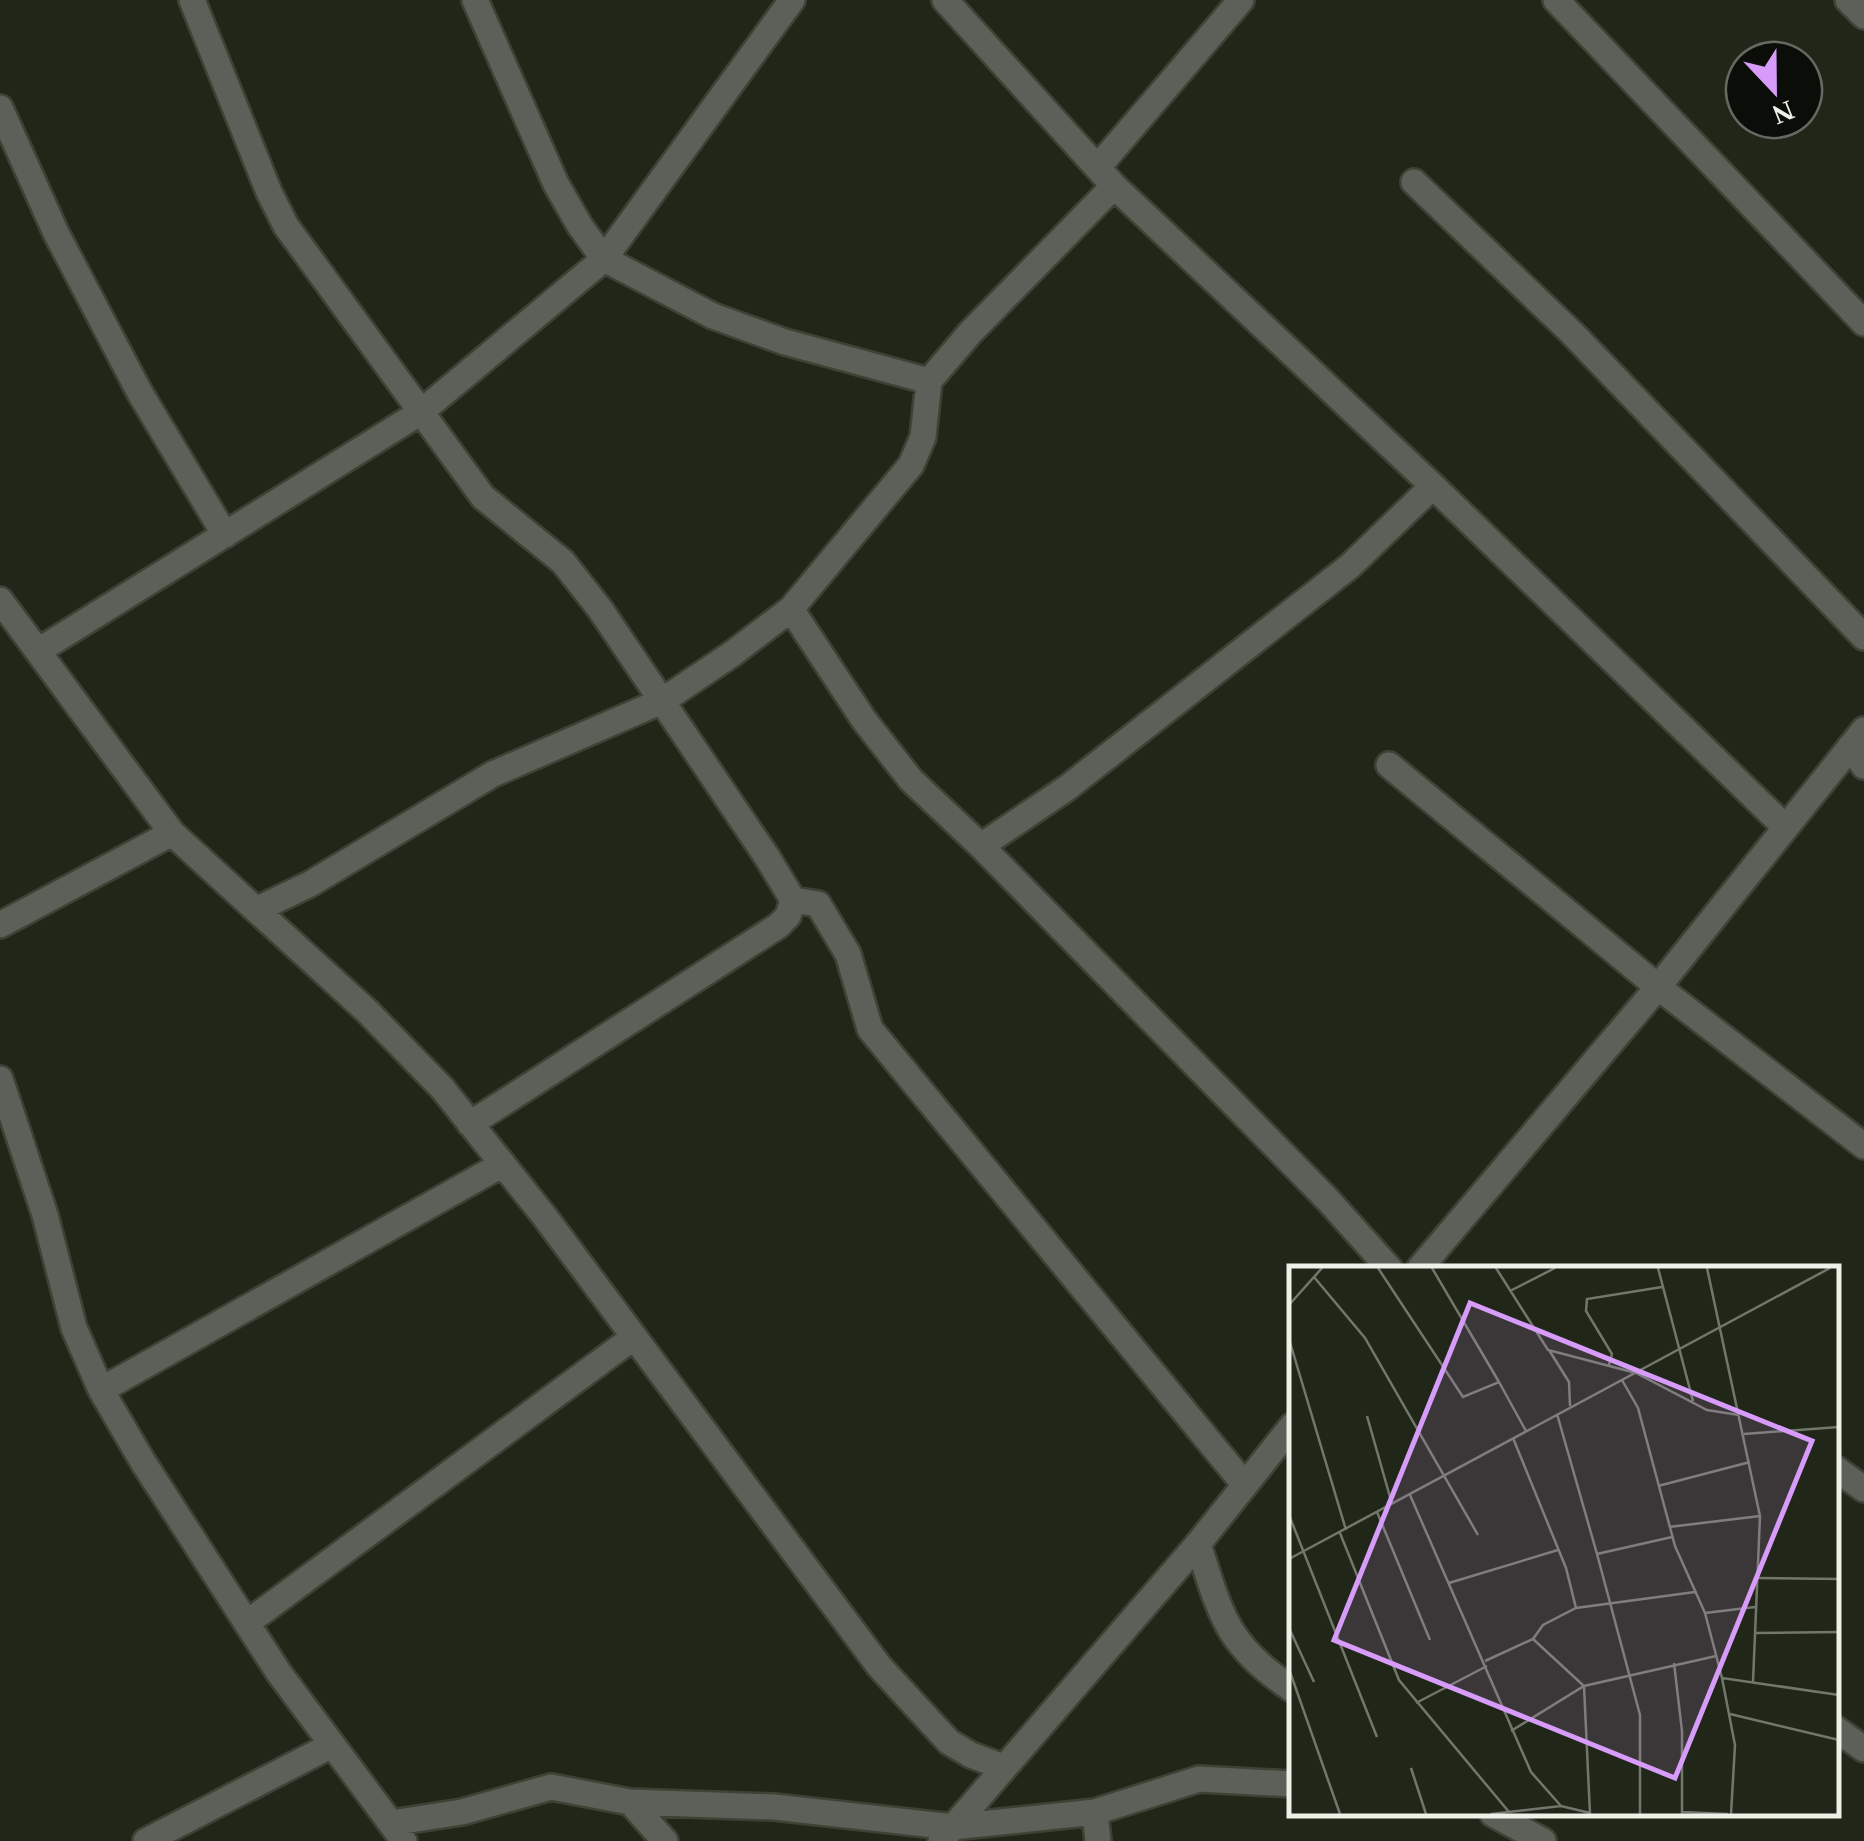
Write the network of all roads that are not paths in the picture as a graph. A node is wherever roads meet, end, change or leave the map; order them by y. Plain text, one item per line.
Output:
1 (192, 0) edge
2 (475, 0) edge
3 (792, 0) edge
4 (945, 0) edge
5 (1240, 0) edge
6 (1556, 0) edge
7 (1848, 0) edge
8 (1864, 16) edge
9 (0, 108) edge
10 (1106, 177) junction
11 (1414, 182) dead end
12 (604, 259) junction
13 (1864, 323) edge
14 (929, 381) junction
15 (421, 412) junction
16 (1432, 486) junction
17 (225, 534) junction
18 (0, 600) edge
19 (791, 609) junction
20 (1864, 637) edge
21 (38, 651) junction
22 (662, 701) junction
23 (1859, 748) edge
24 (1389, 765) dead end
25 (1784, 826) junction
26 (172, 833) junction
27 (981, 846) junction
28 (793, 900) junction
29 (258, 909) junction
30 (0, 924) edge
31 (1658, 986) junction
32 (1, 1085) edge
33 (470, 1124) junction
34 (1864, 1146) edge
35 (503, 1164) junction
36 (1386, 1266) edge
37 (1422, 1266) edge
38 (634, 1337) junction
39 (101, 1390) junction
40 (1289, 1430) edge
41 (1839, 1471) edge
42 (1245, 1485) junction
43 (1864, 1488) edge
44 (1198, 1544) junction
45 (247, 1623) junction
46 (1289, 1687) edge
47 (1839, 1731) edge
48 (332, 1745) junction
49 (1864, 1749) edge
50 (1003, 1766) junction
51 (1289, 1784) edge
52 (630, 1802) junction
53 (1095, 1812) junction
54 (1497, 1816) edge
55 (397, 1832) edge
56 (947, 1834) edge
57 (146, 1841) edge
58 (665, 1841) edge
59 (1098, 1841) edge
60 (1543, 1841) edge

1 - 15 street
2 - 12 street
3 - 12 street
4 - 10 street
5 - 10 street
6 - 13 street
7 - 8 street
9 - 17 street
10 - 14 street
10 - 16 street
11 - 20 street
12 - 14 street
12 - 15 street
14 - 19 street
15 - 17 street
15 - 22 street
16 - 25 street
16 - 27 street
17 - 21 street
18 - 21 street
19 - 22 street
19 - 27 street
21 - 26 street
22 - 28 street
22 - 29 street
23 - 25 street
24 - 31 street
25 - 31 street
26 - 29 street
26 - 30 street
27 - 36 street
28 - 33 street
28 - 42 street
29 - 33 street
31 - 34 street
31 - 37 street
32 - 39 street
33 - 35 street
35 - 38 street
35 - 39 street
38 - 45 street
38 - 50 street
39 - 45 street
40 - 42 street
41 - 43 street
42 - 44 street
44 - 46 street
44 - 50 street
45 - 48 street
47 - 49 street
48 - 55 street
48 - 57 street
50 - 56 street
51 - 53 street
52 - 55 street
52 - 56 street
52 - 58 street
53 - 56 street
53 - 59 street
54 - 60 street

